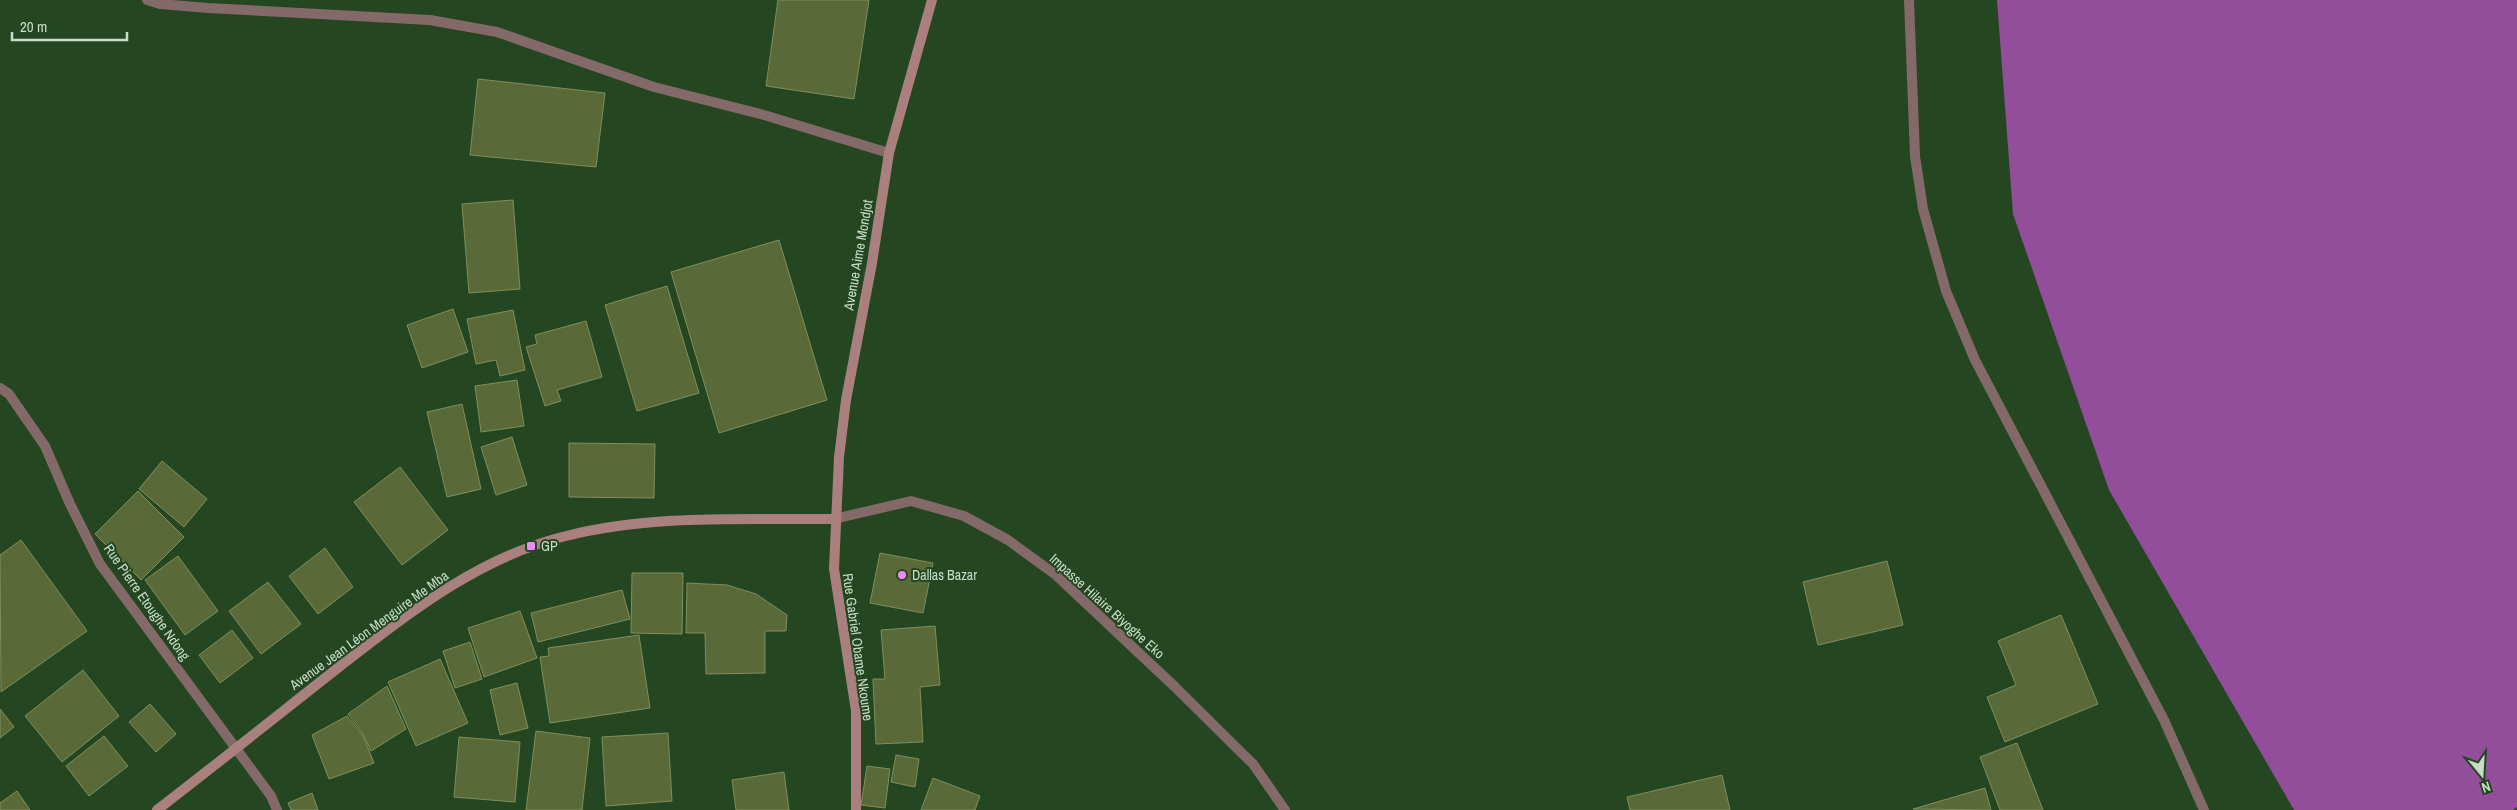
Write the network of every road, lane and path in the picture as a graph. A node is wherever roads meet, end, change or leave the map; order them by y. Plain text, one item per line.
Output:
1 (147, 0) edge
2 (932, 0) edge
3 (1909, 0) edge
4 (889, 153) junction
5 (0, 388) edge
6 (834, 519) junction
7 (237, 748) junction
8 (157, 810) edge
9 (277, 810) edge
10 (856, 810) edge
11 (1285, 810) edge
12 (2204, 810) edge

1 - 4 street
2 - 4 main road, Avenue Aime Mondjot
3 - 12 street
4 - 6 main road, Avenue Aime Mondjot
5 - 7 street, Rue Pierre Etoughe Ndong
6 - 7 main road, Avenue Jean Léon Menguire Me Mba
6 - 10 main road, Rue Gabriel Obame Nkoume
6 - 11 street, Impasse Hilaire Biyoghe Eko
7 - 8 main road, Avenue Jean Léon Menguire Me Mba
7 - 9 street, Rue Pierre Etoughe Ndong

